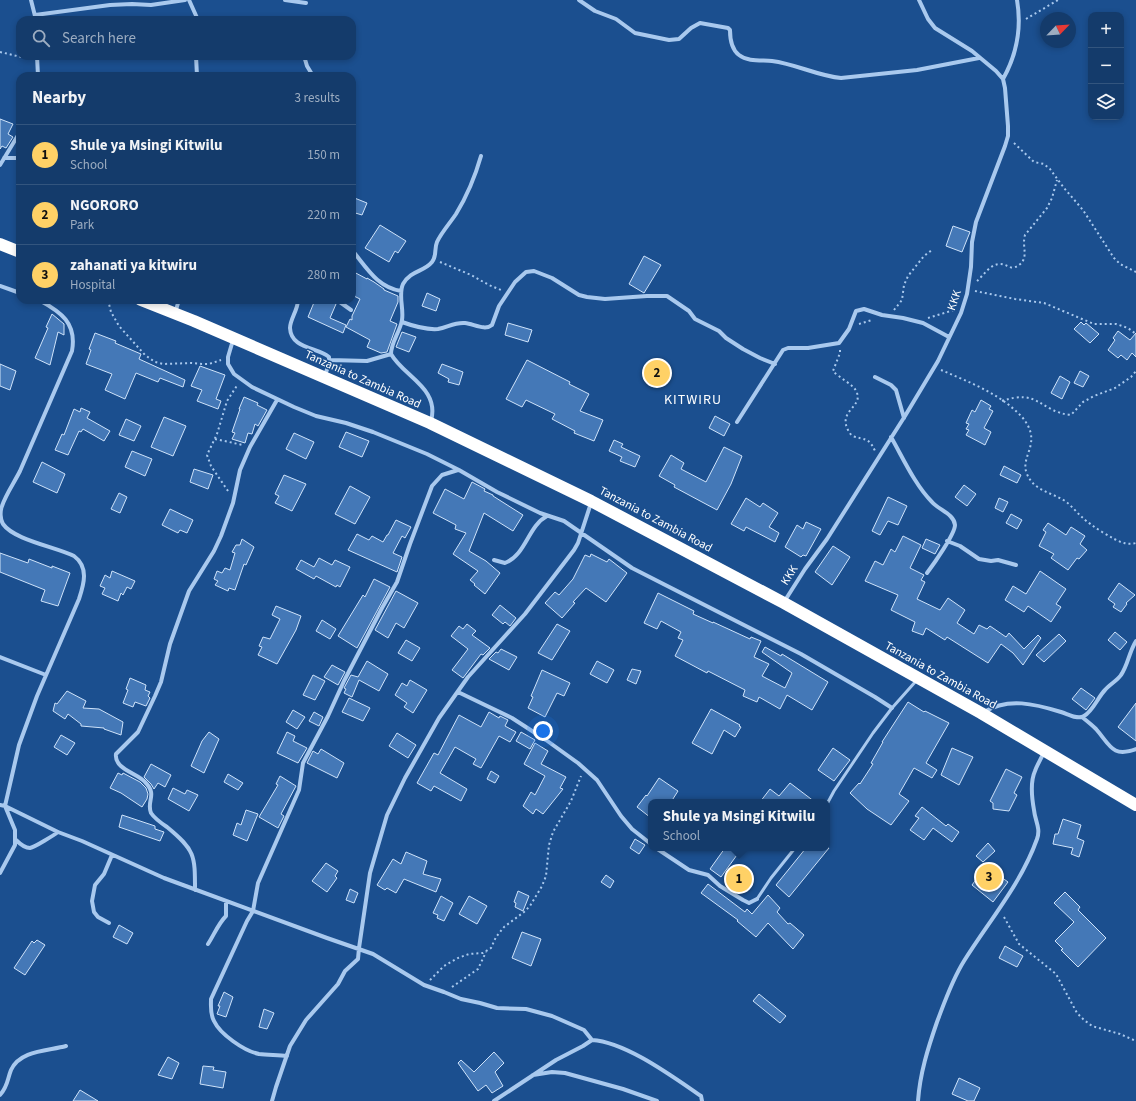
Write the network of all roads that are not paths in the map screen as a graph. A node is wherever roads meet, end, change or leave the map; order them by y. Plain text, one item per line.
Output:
1 (31, 0) edge
2 (186, 0) edge
3 (189, 0) edge
4 (285, 0) edge
5 (579, 0) edge
6 (919, 0) edge
7 (1017, 0) edge
8 (306, 3) dead end
9 (35, 16) edge
10 (47, 16) edge
11 (196, 16) edge
12 (979, 58) junction
13 (37, 60) edge
14 (196, 60) edge
15 (305, 60) edge
16 (38, 72) edge
17 (197, 72) edge
18 (311, 72) edge
19 (1003, 79) junction
20 (16, 138) edge
21 (481, 156) dead end
22 (4, 158) junction
23 (16, 158) edge
24 (0, 165) edge
25 (0, 244) edge
26 (16, 250) edge
27 (356, 255) edge
28 (0, 286) edge
29 (401, 291) junction
30 (16, 292) edge
31 (46, 304) edge
32 (151, 304) edge
33 (178, 304) edge
34 (298, 304) edge
35 (343, 304) edge
36 (351, 310) dead end
37 (175, 313) junction
38 (402, 322) junction
39 (949, 337) junction
40 (234, 338) junction
41 (391, 354) junction
42 (330, 360) junction
43 (775, 364) junction
44 (324, 377) junction
45 (875, 377) dead end
46 (277, 400) junction
47 (904, 418) junction
48 (737, 422) dead end
49 (430, 423) junction
50 (891, 437) junction
51 (459, 470) junction
52 (591, 501) junction
53 (547, 516) junction
54 (581, 533) junction
55 (947, 541) junction
56 (494, 560) dead end
57 (1016, 565) dead end
58 (927, 573) dead end
59 (784, 603) junction
60 (1136, 642) edge
61 (0, 657) edge
62 (46, 675) junction
63 (919, 678) junction
64 (458, 692) junction
65 (892, 708) junction
66 (981, 713) junction
67 (1082, 717) junction
68 (1136, 748) edge
69 (1045, 750) junction
70 (830, 799) edge
71 (2, 805) edge
72 (1136, 805) edge
73 (58, 832) junction
74 (16, 840) junction
75 (648, 842) edge
76 (660, 851) edge
77 (793, 851) edge
78 (112, 855) junction
79 (0, 873) edge
80 (195, 890) junction
81 (757, 899) joint
82 (226, 901) junction
83 (253, 911) junction
84 (109, 924) dead end
85 (208, 944) dead end
86 (358, 948) junction
87 (592, 1040) junction
88 (66, 1046) dead end
89 (287, 1056) junction
90 (533, 1075) junction
91 (0, 1095) edge
92 (272, 1101) edge
93 (494, 1101) edge
94 (657, 1101) edge
95 (702, 1101) edge
96 (918, 1101) edge

1 - 9 street
2 - 10 street
3 - 11 street
4 - 8 street
5 - 12 street
6 - 12 street
7 - 19 street
12 - 19 street
13 - 16 street
14 - 17 street
15 - 18 street
19 - 39 street, KKK
20 - 22 street
21 - 29 street
22 - 23 street
22 - 24 street
25 - 26 highway
27 - 29 street
28 - 30 street
29 - 38 street
31 - 62 street
32 - 37 highway, Tanzania to Zambia Road
33 - 37 street
34 - 42 street
35 - 36 street
37 - 40 highway, Tanzania to Zambia Road
38 - 41 street
38 - 43 street
39 - 43 street
39 - 47 street, KKK
40 - 44 highway, Tanzania to Zambia Road
40 - 46 street
41 - 42 street
41 - 49 street
42 - 44 street
43 - 48 street
44 - 49 highway, Tanzania to Zambia Road
45 - 47 street
46 - 51 street
46 - 80 street
47 - 50 street, KKK
49 - 52 highway, Tanzania to Zambia Road
50 - 55 street
50 - 59 street, KKK
51 - 53 street
51 - 83 street
52 - 54 street
52 - 59 highway, Tanzania to Zambia Road
53 - 54 street
53 - 56 street
54 - 64 street
54 - 65 street
55 - 57 street
55 - 58 street
59 - 63 highway, Tanzania to Zambia Road
60 - 67 street
61 - 62 street
62 - 71 street
63 - 65 lane
63 - 66 highway, Tanzania to Zambia Road
64 - 75 street
64 - 86 street
65 - 70 lane
66 - 67 street
66 - 69 highway, Tanzania to Zambia Road
67 - 68 street
69 - 72 highway, Tanzania to Zambia Road
69 - 96 street
71 - 73 street
71 - 74 street
73 - 74 street
73 - 78 street
74 - 79 street
76 - 81 street
77 - 81 lane
78 - 80 street
78 - 84 street
80 - 82 street
82 - 83 street
82 - 85 street
83 - 86 street
83 - 89 street
86 - 87 street
86 - 89 street
87 - 90 street
87 - 95 street
88 - 91 street
89 - 92 street
90 - 93 street
90 - 94 street

